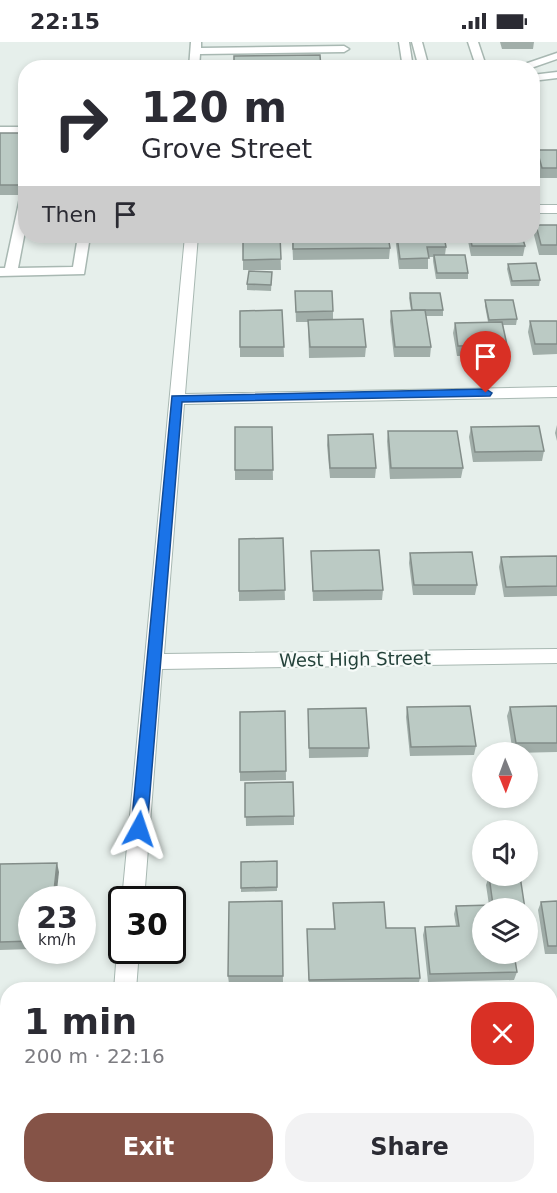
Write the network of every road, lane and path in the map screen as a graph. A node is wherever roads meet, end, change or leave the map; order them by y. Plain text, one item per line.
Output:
1 (404, 42) edge
2 (417, 42) edge
3 (473, 42) edge
4 (196, 46) edge
5 (344, 49) dead end
6 (557, 56) edge
7 (407, 60) edge
8 (422, 60) edge
9 (479, 60) edge
10 (540, 61) edge
11 (557, 75) edge
12 (540, 77) edge
13 (0, 130) edge
14 (18, 130) edge
15 (540, 209) edge
16 (557, 209) edge
17 (18, 225) edge
18 (83, 243) edge
19 (190, 243) edge
20 (6, 272) edge
21 (557, 392) edge
22 (177, 399) junction
23 (557, 656) edge
24 (153, 662) junction
25 (134, 886) edge
26 (127, 964) edge
27 (126, 982) edge

1 - 7 lane
2 - 8 lane
3 - 9 lane
4 - 5 lane
6 - 10 lane
11 - 12 lane
13 - 14 lane
15 - 16 street
17 - 20 lane
18 - 20 lane
19 - 22 street
21 - 22 street
22 - 24 street
23 - 24 street, West High Street
24 - 25 street
26 - 27 street

